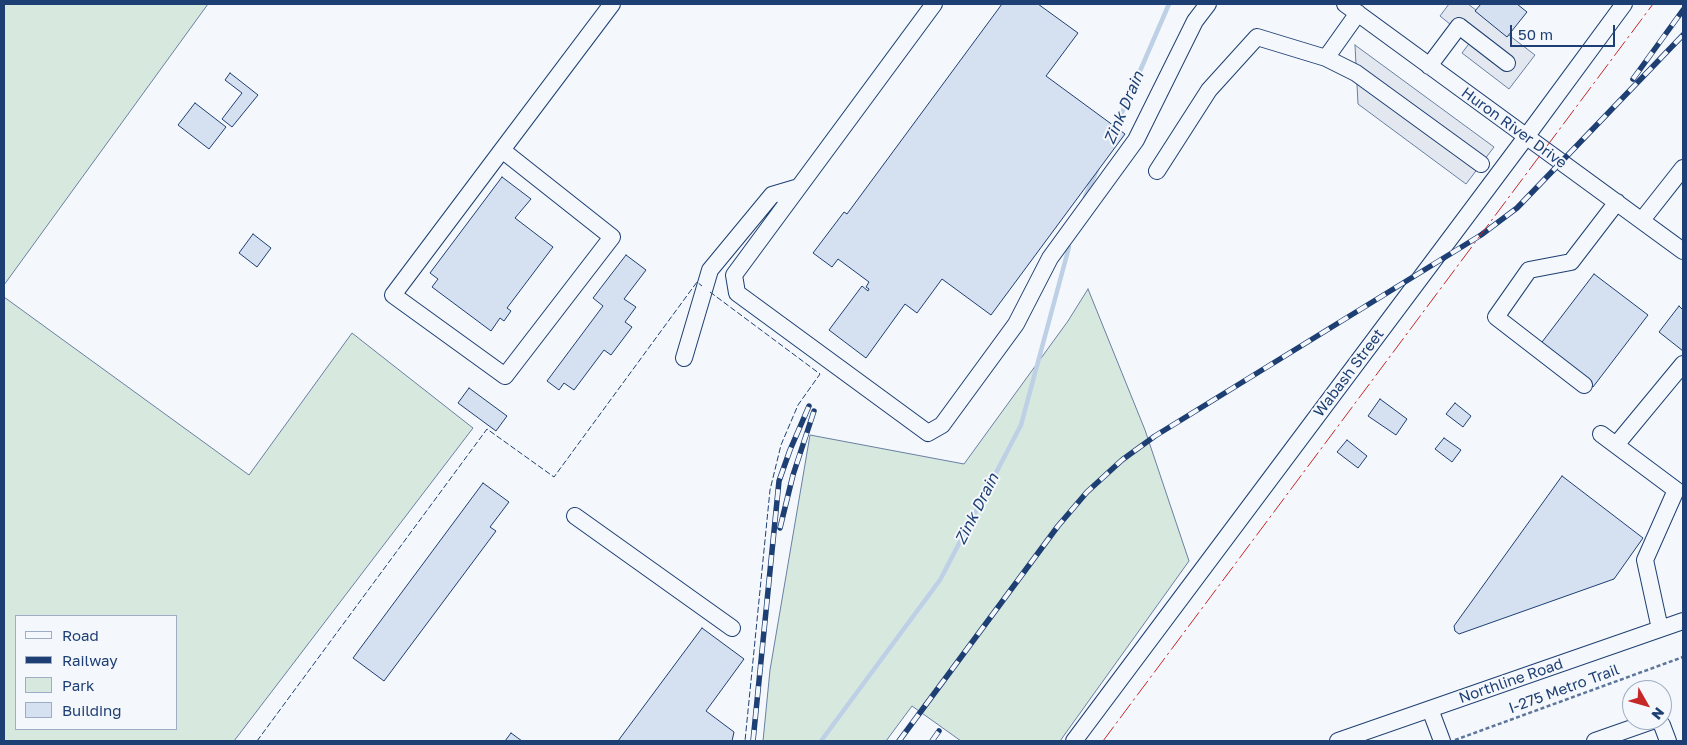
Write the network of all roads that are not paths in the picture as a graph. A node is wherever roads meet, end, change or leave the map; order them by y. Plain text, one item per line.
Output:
1 (612, 4) edge
2 (934, 4) edge
3 (1208, 4) edge
4 (1345, 4) edge
5 (1624, 4) edge
6 (1358, 14) junction
7 (1326, 58) junction
8 (1507, 63) dead end
9 (1429, 66) junction
10 (1526, 137) junction
11 (502, 150) junction
12 (1481, 164) dead end
13 (1683, 168) edge
14 (1157, 171) dead end
15 (799, 187) junction
16 (1617, 202) junction
17 (1642, 220) junction
18 (1683, 251) edge
19 (684, 358) dead end
20 (1683, 364) edge
21 (1584, 385) dead end
22 (1601, 434) dead end
23 (1616, 445) junction
24 (574, 516) dead end
25 (1683, 620) edge
26 (732, 628) dead end
27 (1660, 629) junction
28 (1430, 709) junction
29 (1635, 730) edge
30 (1620, 737) edge
31 (1074, 741) edge
32 (1338, 741) edge
33 (1442, 741) edge
34 (1595, 741) edge

1 - 11 street
2 - 15 street
3 - 15 street
4 - 6 street, Huron River Drive
5 - 10 street, Wabash Street
6 - 7 street
6 - 9 street, Huron River Drive
7 - 12 street
7 - 14 street
8 - 9 street
9 - 10 street, Huron River Drive
10 - 16 street, Huron River Drive
10 - 31 street, Wabash Street
11 - 11 street
13 - 17 street
15 - 19 street
16 - 17 street, Huron River Drive
16 - 21 street
17 - 18 street, Huron River Drive
20 - 23 street
22 - 23 street
23 - 27 street
24 - 26 street
25 - 27 street, Northline Road
27 - 28 street, Northline Road
28 - 32 street, Northline Road
28 - 33 street
29 - 30 street
30 - 34 street

